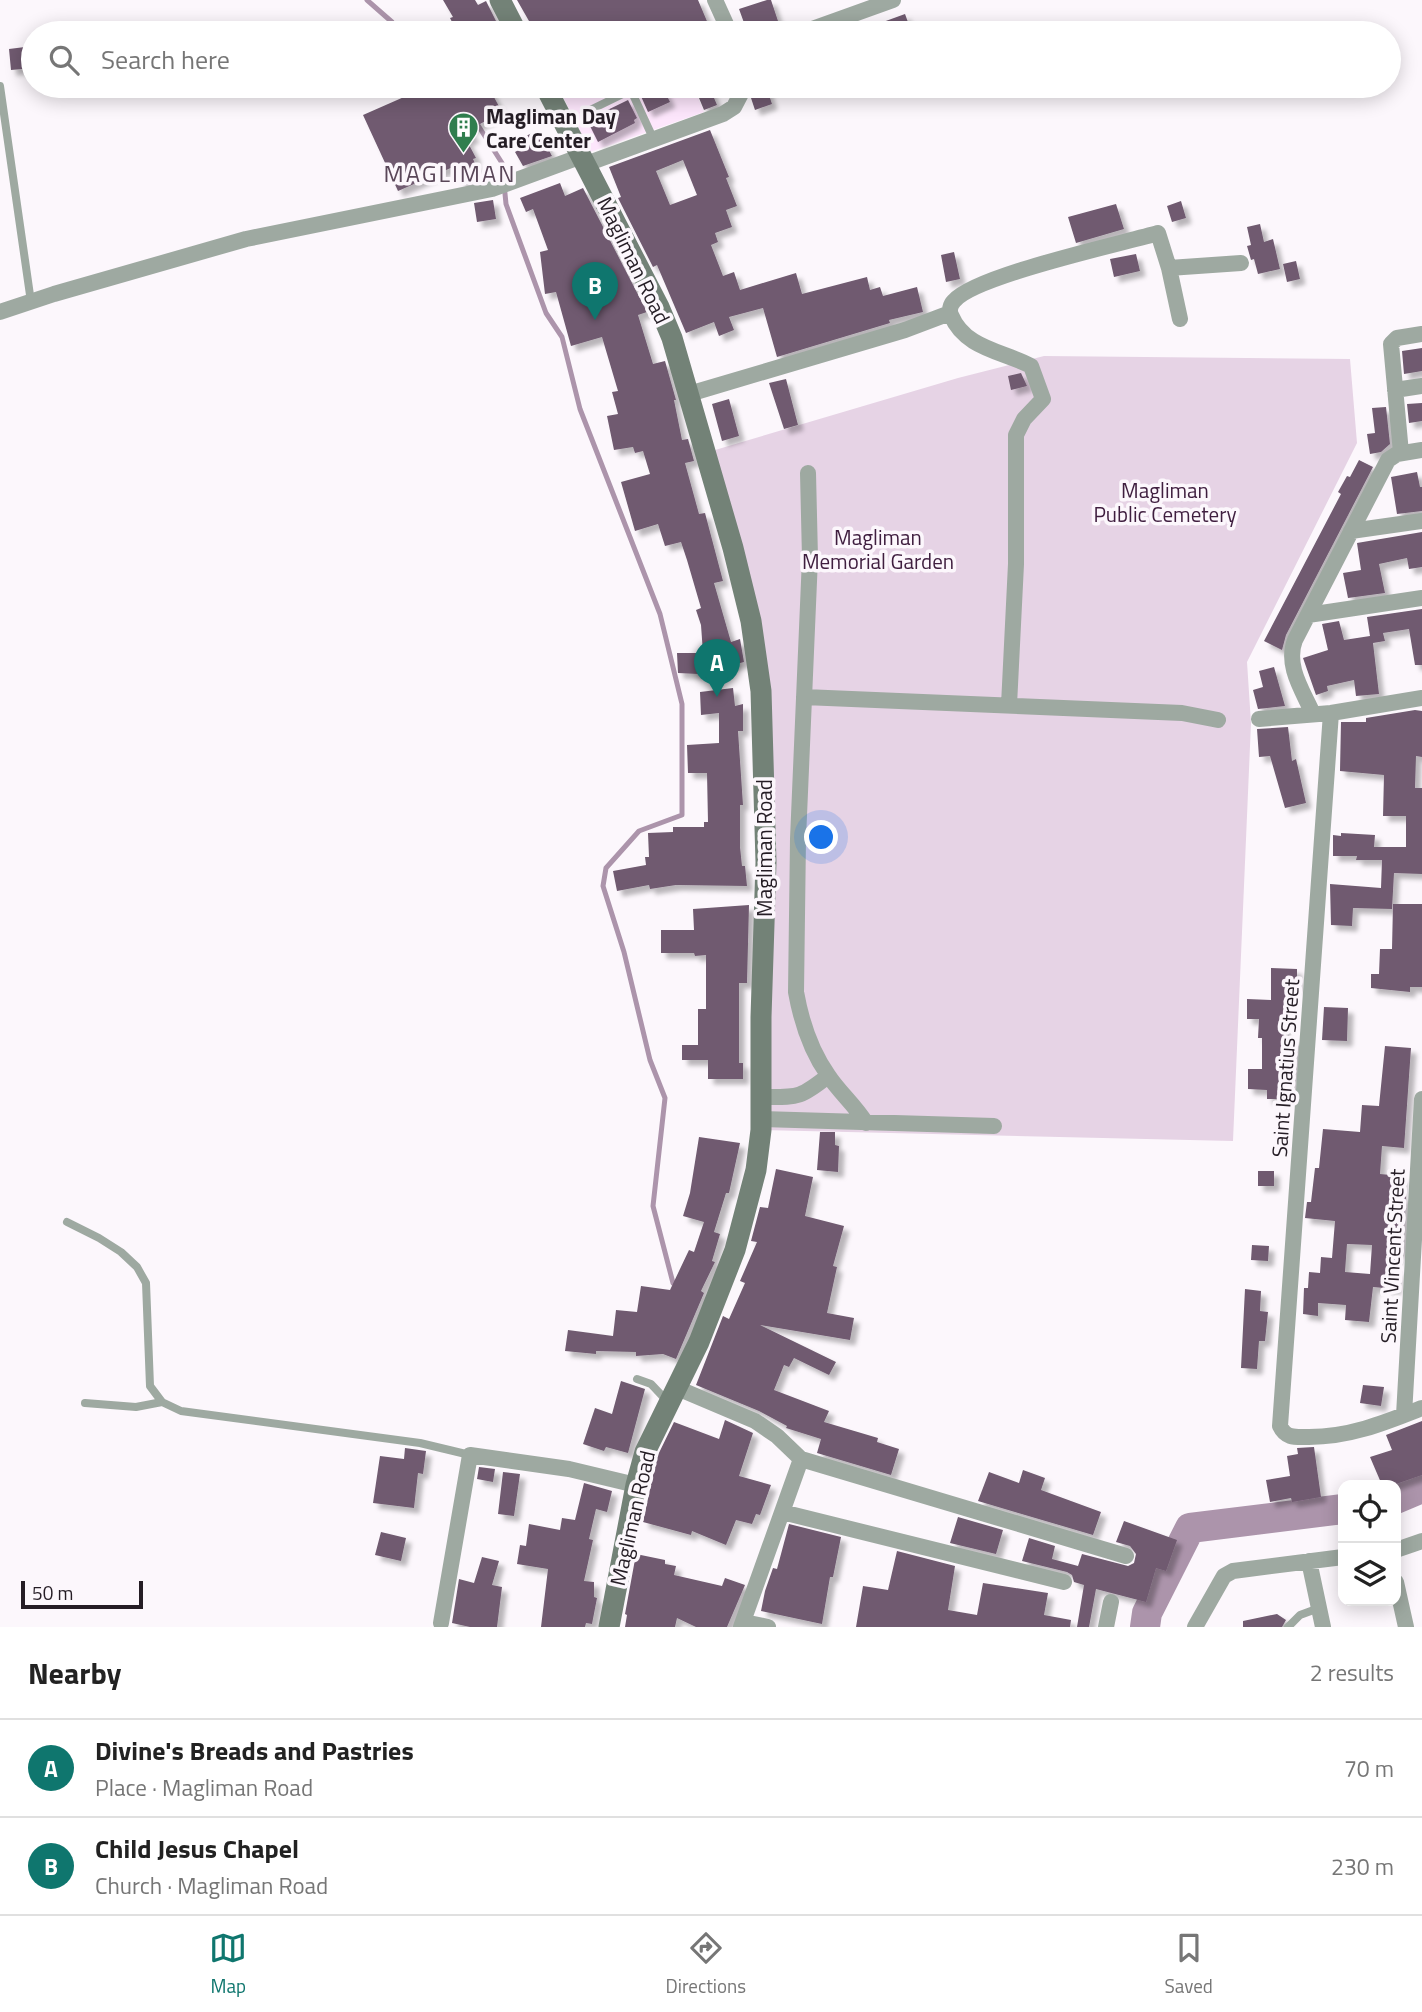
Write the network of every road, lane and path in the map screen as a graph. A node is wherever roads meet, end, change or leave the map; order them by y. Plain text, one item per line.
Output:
1 (500, 0) edge
2 (715, 0) edge
3 (893, 0) edge
4 (511, 21) edge
5 (725, 21) edge
6 (834, 21) edge
7 (0, 86) edge
8 (551, 98) edge
9 (612, 98) edge
10 (635, 98) edge
11 (739, 98) edge
12 (584, 113) dead end
13 (653, 138) junction
14 (584, 160) junction
15 (1241, 263) dead end
16 (1169, 268) junction
17 (31, 302) junction
18 (0, 312) edge
19 (950, 313) junction
20 (1181, 319) dead end
21 (1422, 334) edge
22 (1422, 386) edge
23 (1395, 390) junction
24 (689, 394) junction
25 (1422, 450) edge
26 (1401, 453) junction
27 (808, 473) dead end
28 (1422, 521) edge
29 (1351, 531) junction
30 (1422, 598) edge
31 (1308, 615) junction
32 (804, 697) junction
33 (1422, 698) edge
34 (1009, 705) junction
35 (1331, 713) junction
36 (1313, 714) junction
37 (1259, 719) dead end
38 (1218, 720) dead end
39 (828, 1076) junction
40 (761, 1097) junction
41 (1422, 1099) edge
42 (761, 1119) junction
43 (1421, 1122) edge
44 (866, 1123) junction
45 (994, 1126) dead end
46 (67, 1222) dead end
47 (637, 1379) dead end
48 (673, 1396) junction
49 (162, 1402) junction
50 (85, 1404) dead end
51 (1422, 1408) edge
52 (1404, 1415) junction
53 (470, 1455) junction
54 (801, 1459) junction
55 (636, 1485) junction
56 (782, 1512) junction
57 (1422, 1541) edge
58 (1401, 1548) edge
59 (1126, 1556) dead end
60 (1338, 1558) edge
61 (1310, 1562) junction
62 (1064, 1582) dead end
63 (1111, 1602) dead end
64 (1401, 1604) edge
65 (1319, 1608) junction
66 (441, 1623) dead end
67 (742, 1625) edge
68 (609, 1627) edge
69 (768, 1627) edge
70 (1106, 1627) edge
71 (1195, 1627) edge
72 (1288, 1627) edge
73 (1323, 1627) edge
74 (1406, 1627) edge

1 - 4 street
2 - 5 street
3 - 6 street
7 - 17 lane
8 - 14 street, Magliman Road
9 - 12 lane
10 - 13 lane
11 - 13 street
13 - 14 street
14 - 17 street
14 - 24 street, Magliman Road
15 - 16 street
16 - 19 street
16 - 20 street
17 - 18 street
19 - 24 street
19 - 34 street
21 - 23 street
22 - 23 street
23 - 26 street
24 - 40 street, Magliman Road
25 - 26 street
26 - 29 street
27 - 32 street
28 - 29 street
29 - 31 street
30 - 31 street
31 - 36 street
32 - 34 street
32 - 39 street
33 - 35 street
34 - 38 street
35 - 36 street
35 - 52 street, Saint Ignatius Street
36 - 37 street
39 - 40 street
39 - 44 street
40 - 42 street, Magliman Road
41 - 43 street, Saint Vincent Street
42 - 44 street
42 - 48 street, Magliman Road
43 - 52 street, Saint Vincent Street
44 - 45 street
46 - 49 lane
47 - 48 lane
48 - 54 street
48 - 55 street, Magliman Road
49 - 50 lane
49 - 53 lane
51 - 52 street
53 - 55 street
53 - 66 street
54 - 56 street
54 - 59 street
55 - 68 street, Magliman Road
56 - 62 street
56 - 67 street
57 - 58 street
60 - 61 street
61 - 65 street
61 - 71 street
63 - 70 street
64 - 74 street
65 - 72 lane
65 - 73 street
67 - 69 street

